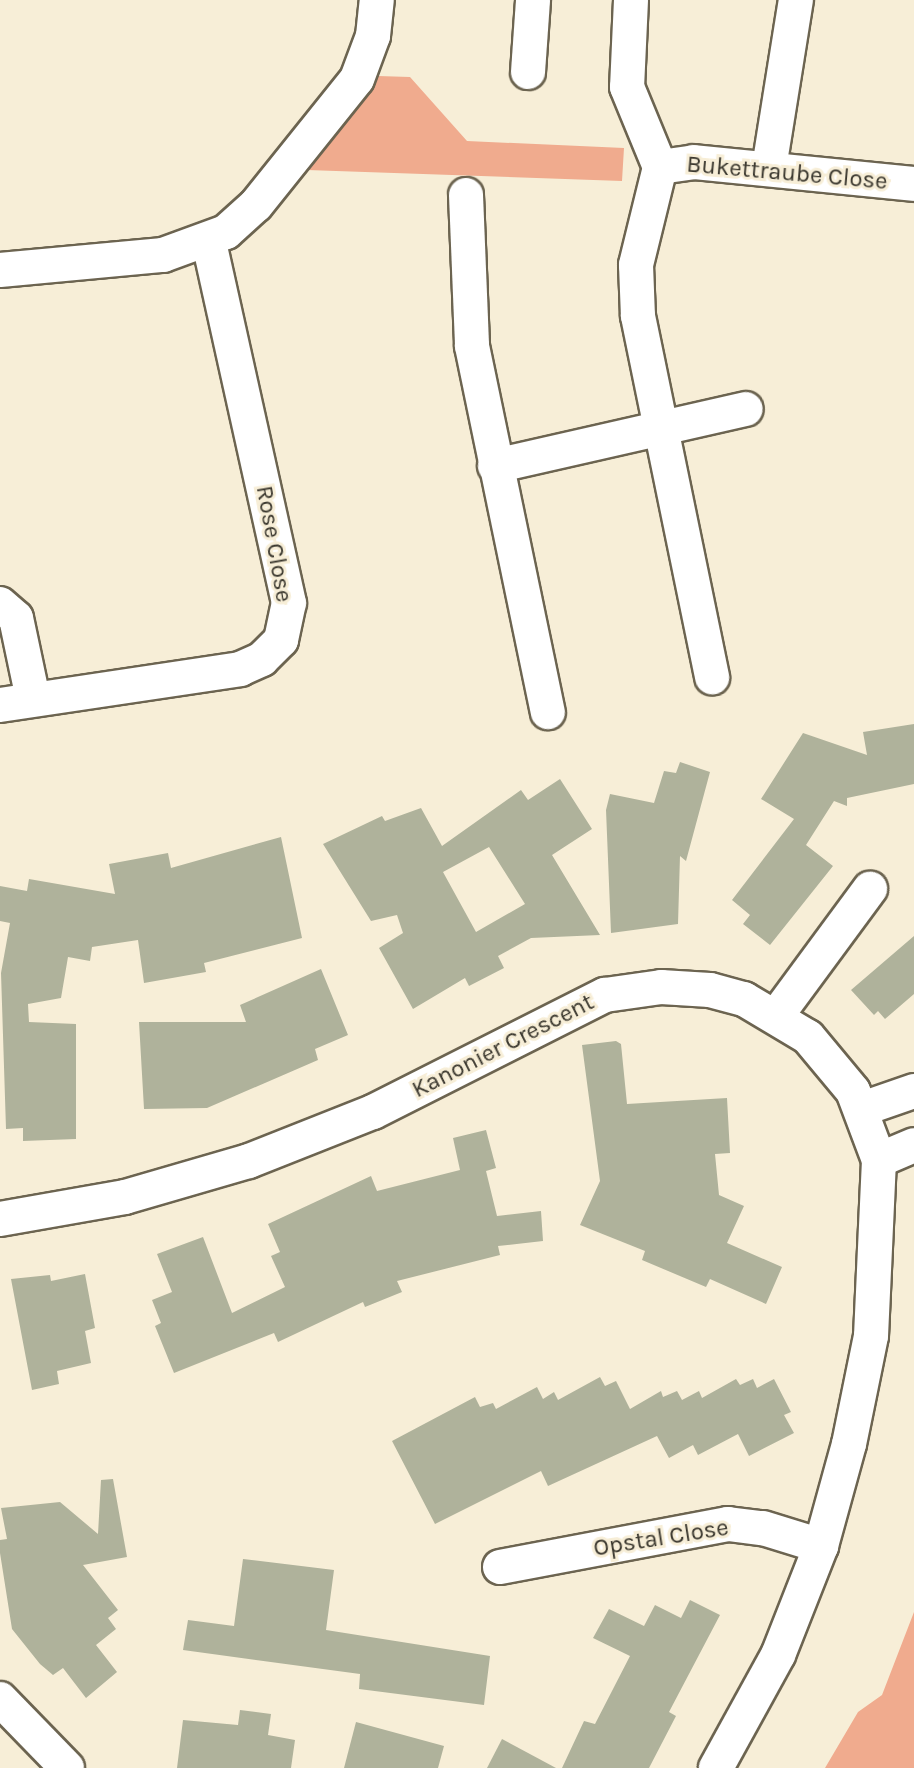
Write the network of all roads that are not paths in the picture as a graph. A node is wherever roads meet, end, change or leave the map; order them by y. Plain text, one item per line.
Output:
1 (377, 0) edge
2 (533, 0) edge
3 (631, 0) edge
4 (796, 0) edge
5 (528, 72) dead end
6 (660, 167) junction
7 (769, 168) junction
8 (914, 184) edge
9 (466, 195) dead end
10 (209, 241) junction
11 (0, 270) edge
12 (746, 409) dead end
13 (660, 429) junction
14 (495, 466) junction
15 (0, 604) edge
16 (712, 677) dead end
17 (16, 702) edge
18 (548, 712) dead end
19 (870, 889) dead end
20 (777, 1015) junction
21 (914, 1091) edge
22 (862, 1109) junction
23 (914, 1145) edge
24 (879, 1160) junction
25 (0, 1219) edge
26 (821, 1546) junction
27 (500, 1567) dead end
28 (0, 1699) edge
29 (67, 1768) edge
30 (716, 1768) edge

1 - 10 street
2 - 5 street
3 - 6 street
4 - 7 street
6 - 7 street, Bukettraube Close
6 - 13 street
7 - 8 street, Bukettraube Close
9 - 14 street
10 - 11 street
10 - 17 street, Rose Close
12 - 13 street
13 - 14 street
13 - 16 street
14 - 18 street
15 - 17 street, Rose Close
19 - 20 street
20 - 22 street, Kanonier Crescent
20 - 25 street, Kanonier Crescent
21 - 22 street
22 - 24 street, Kanonier Crescent
23 - 24 street
24 - 26 street, Kanonier Crescent
26 - 27 street, Opstal Close
26 - 30 street, Kanonier Crescent
28 - 29 street

